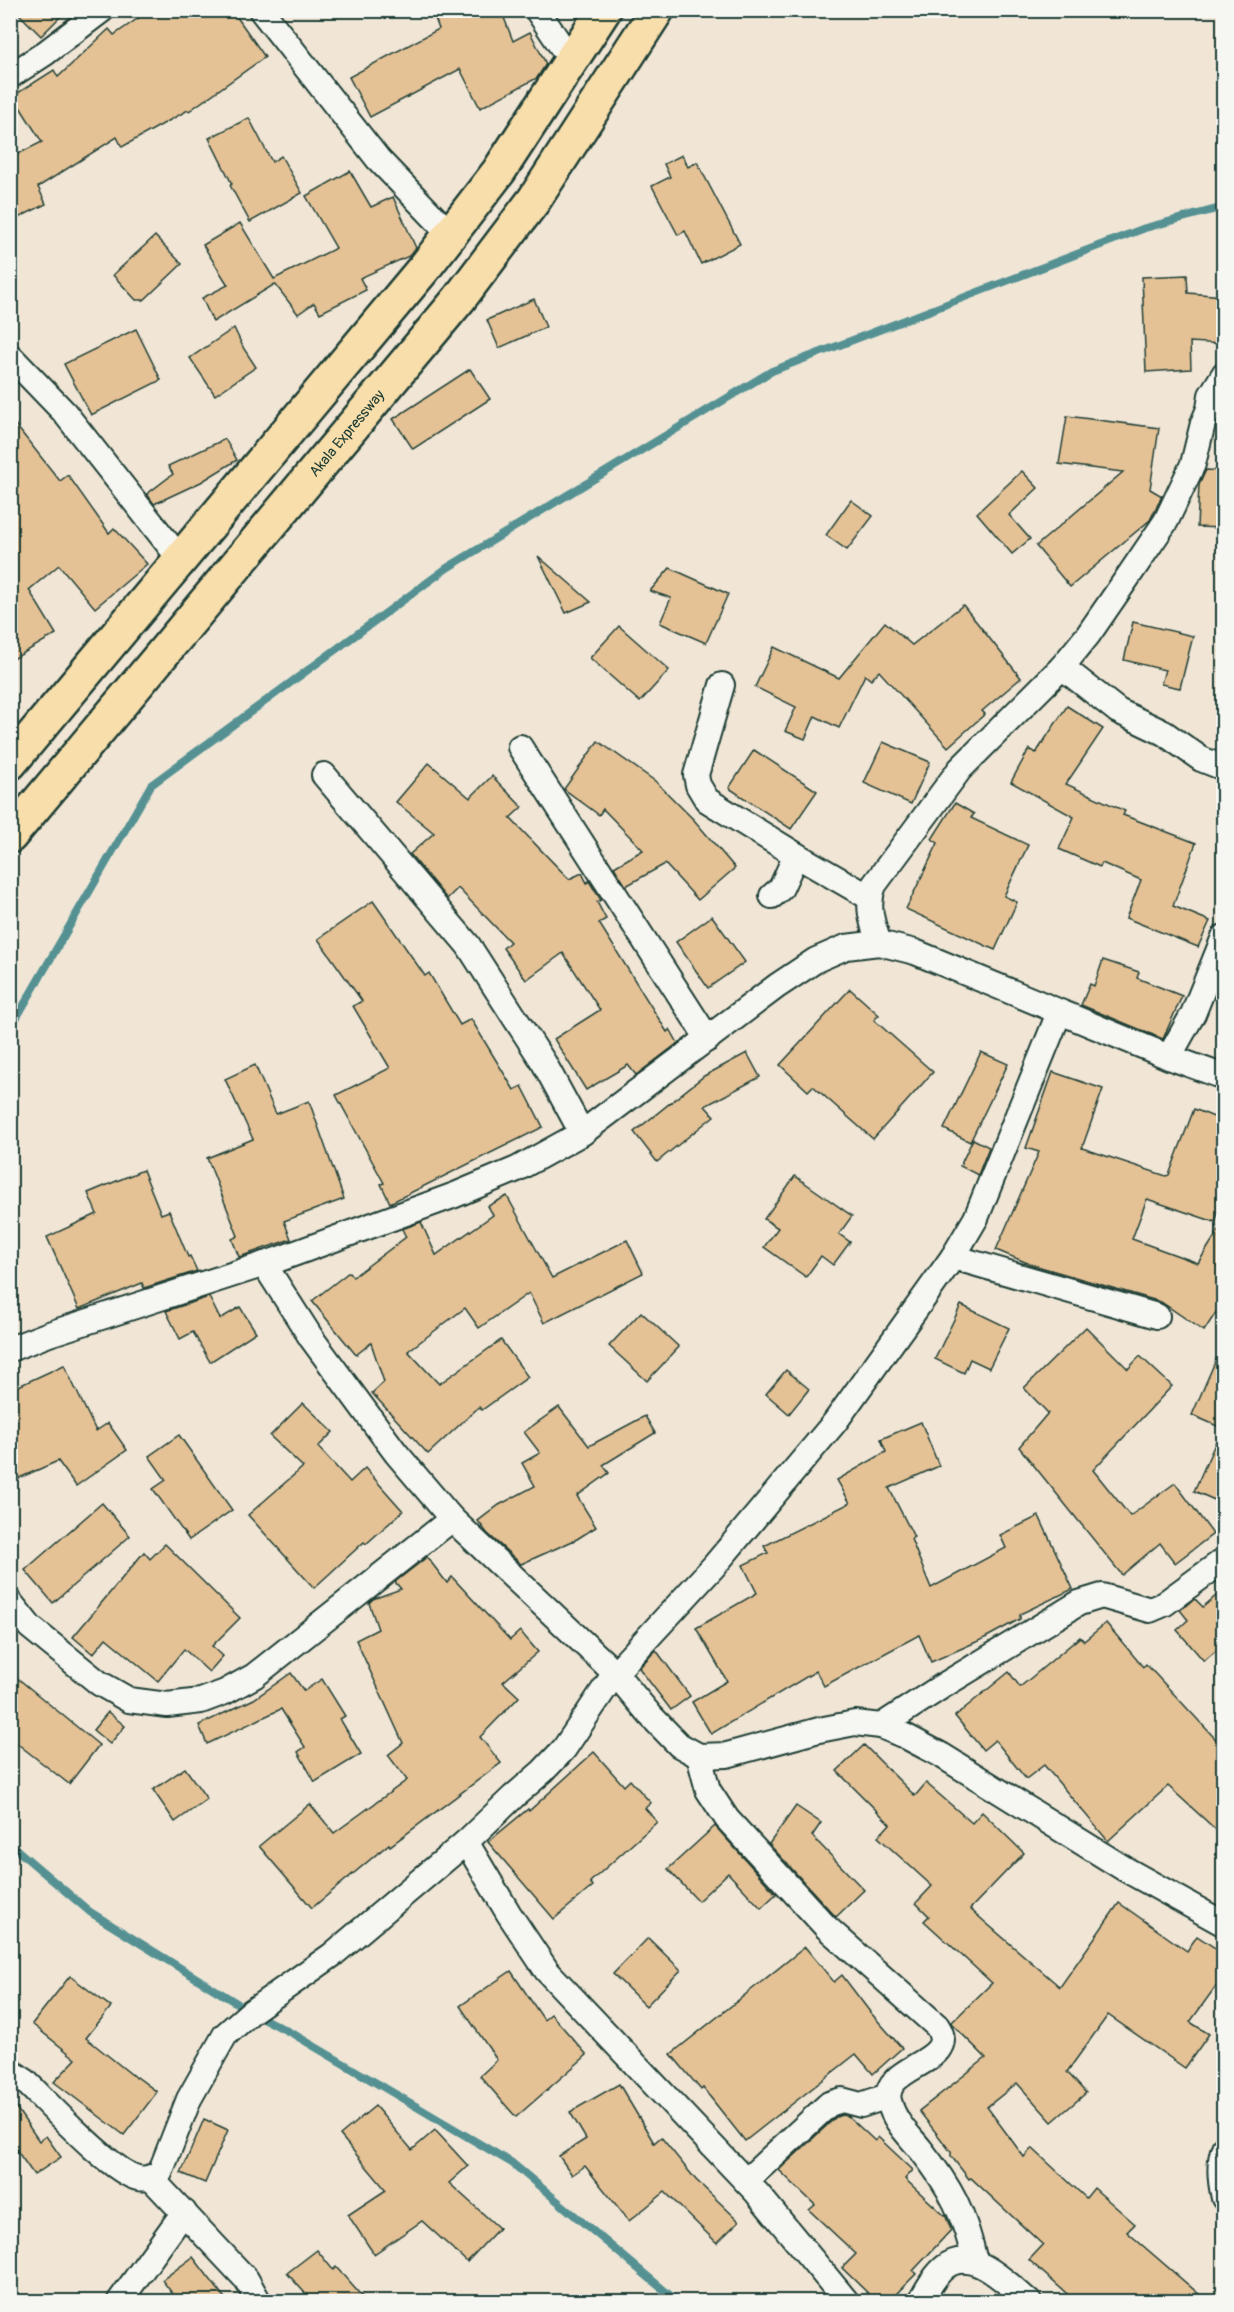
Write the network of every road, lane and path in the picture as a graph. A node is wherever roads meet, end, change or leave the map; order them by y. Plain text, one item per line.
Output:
1 (102, 10) edge
2 (261, 10) edge
3 (537, 10) edge
4 (604, 10) edge
5 (657, 10) edge
6 (572, 62) junction
7 (10, 76) edge
8 (450, 234) junction
9 (10, 356) edge
10 (1224, 374) edge
11 (180, 559) junction
12 (1062, 667) junction
13 (722, 685) dead end
14 (520, 747) dead end
15 (13, 753) edge
16 (1224, 768) edge
17 (324, 775) dead end
18 (10, 836) edge
19 (796, 855) junction
20 (772, 896) dead end
21 (869, 897) junction
22 (1224, 937) edge
23 (879, 944) junction
24 (1059, 1013) junction
25 (708, 1039) junction
26 (1169, 1057) junction
27 (1224, 1077) edge
28 (582, 1133) junction
29 (953, 1257) junction
30 (264, 1264) junction
31 (1157, 1316) dead end
32 (10, 1349) edge
33 (452, 1519) junction
34 (1224, 1560) edge
35 (10, 1602) edge
36 (615, 1673) junction
37 (881, 1726) junction
38 (699, 1756) junction
39 (466, 1842) junction
40 (1224, 1924) edge
41 (10, 2071) edge
42 (888, 2096) junction
43 (1224, 2148) edge
44 (152, 2178) junction
45 (746, 2181) junction
46 (1224, 2198) edge
47 (184, 2212) junction
48 (975, 2262) junction
49 (119, 2301) edge
50 (259, 2301) edge
51 (847, 2301) edge
52 (920, 2301) edge
53 (1029, 2301) edge

1 - 7 street
2 - 8 street
3 - 6 street
4 - 6 main road
5 - 18 main road, Akala Expressway
6 - 8 main road
8 - 11 main road
9 - 11 street
10 - 12 street
11 - 15 main road
12 - 16 street
12 - 21 street
13 - 19 street
14 - 25 street
17 - 28 street
19 - 20 street
19 - 21 street
21 - 23 street
22 - 26 street
23 - 24 street
23 - 25 street
24 - 26 street
24 - 29 street
25 - 28 street
26 - 27 street
28 - 30 street
29 - 31 street
29 - 36 street
30 - 32 street
30 - 33 street
33 - 35 street
33 - 36 street
34 - 37 street
36 - 38 street
36 - 39 street
37 - 38 street
37 - 40 street
38 - 42 street
39 - 44 street
39 - 45 street
41 - 44 street
42 - 45 street
42 - 48 street
43 - 46 street
44 - 47 street
45 - 51 street
47 - 49 street
47 - 50 street
48 - 52 street
48 - 53 street

